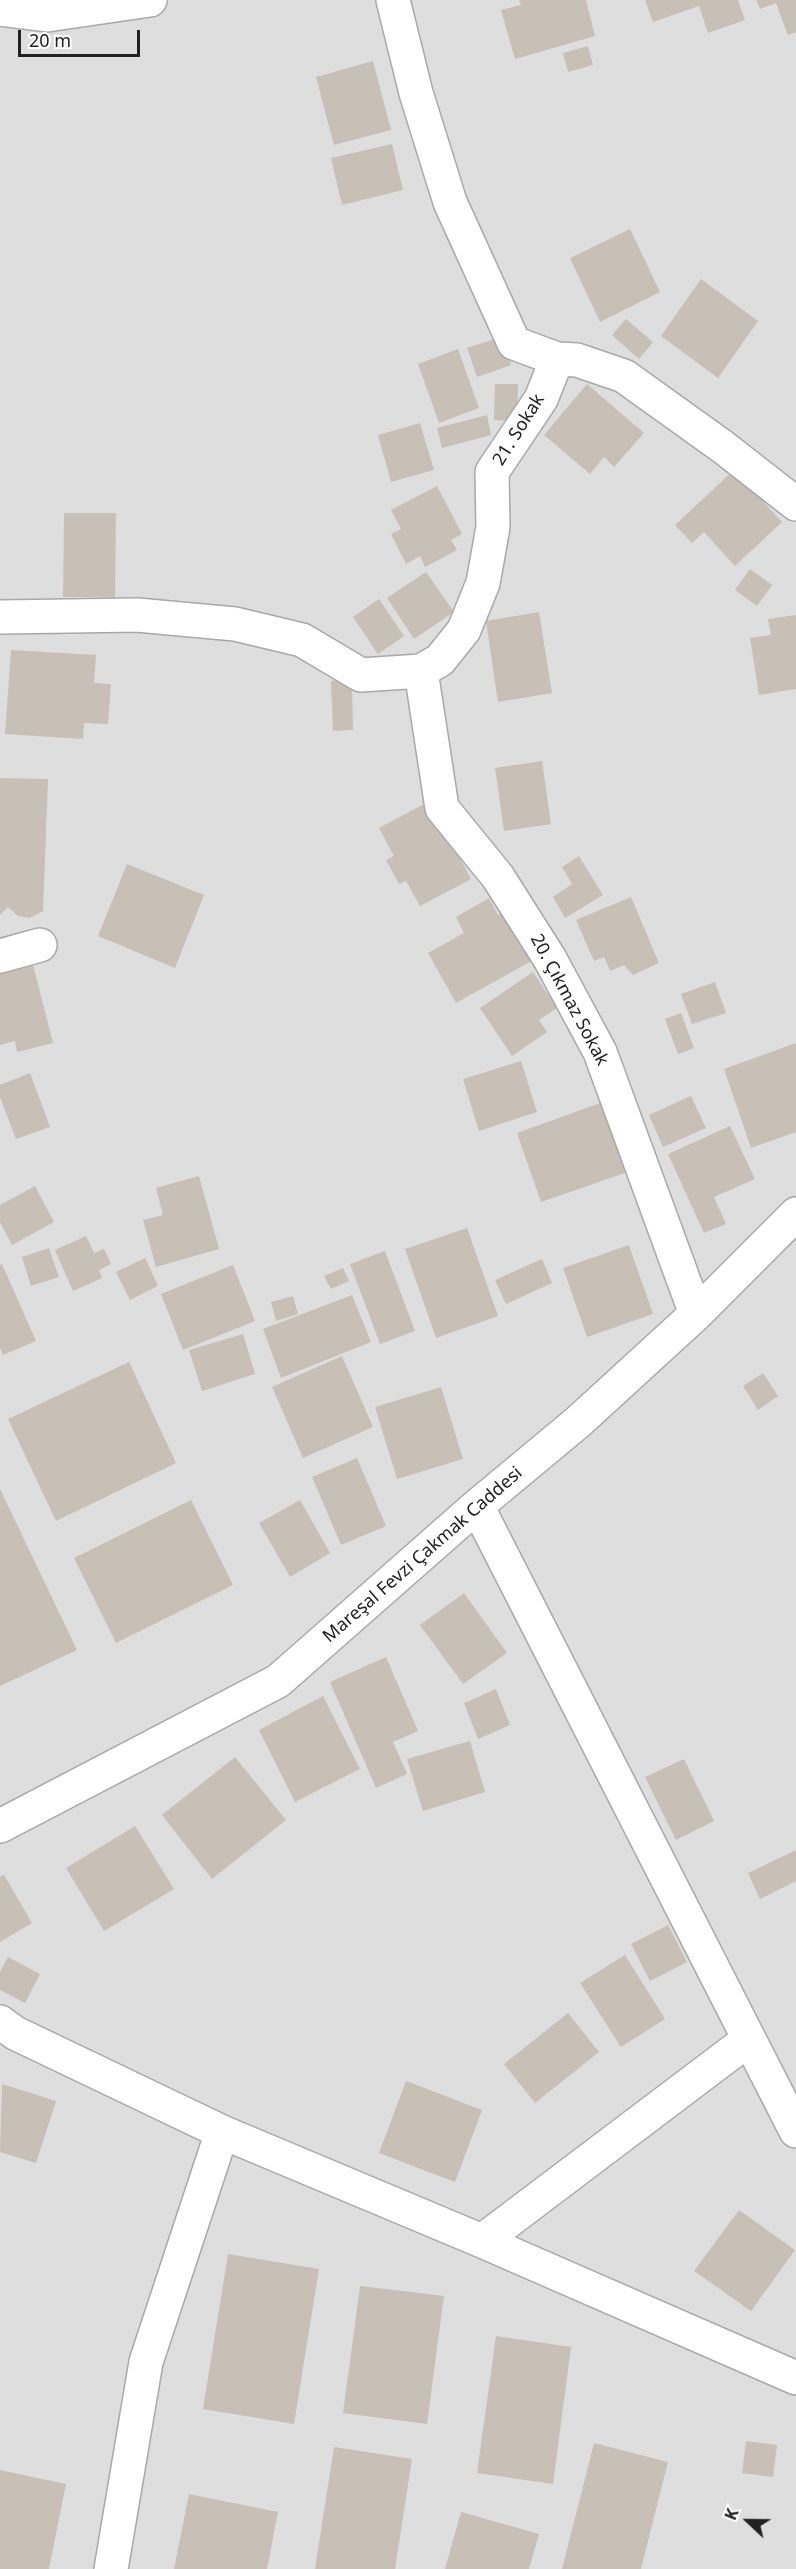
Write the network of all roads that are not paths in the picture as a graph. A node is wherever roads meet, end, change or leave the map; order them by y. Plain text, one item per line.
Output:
1 (150, 0) edge
2 (393, 0) edge
3 (0, 9) edge
4 (557, 358) junction
5 (796, 504) edge
6 (2, 617) dead end
7 (422, 671) junction
8 (40, 945) dead end
9 (0, 956) edge
10 (796, 1214) edge
11 (696, 1314) junction
12 (477, 1506) junction
13 (0, 1826) edge
14 (0, 2022) edge
15 (748, 2040) junction
16 (796, 2131) edge
17 (222, 2133) junction
18 (482, 2241) junction
19 (796, 2378) edge
20 (111, 2569) edge

1 - 3 street
2 - 4 street
4 - 5 street
4 - 7 street, 21. Sokak
6 - 7 street
7 - 11 street, 20. Çıkmaz Sokak
8 - 9 street
10 - 11 street, Mareşal Fevzi Çakmak Caddesi
11 - 12 street, Mareşal Fevzi Çakmak Caddesi
12 - 13 street, Mareşal Fevzi Çakmak Caddesi
12 - 15 street
14 - 17 street
15 - 16 street
15 - 18 street
17 - 18 street
17 - 20 street
18 - 19 street

